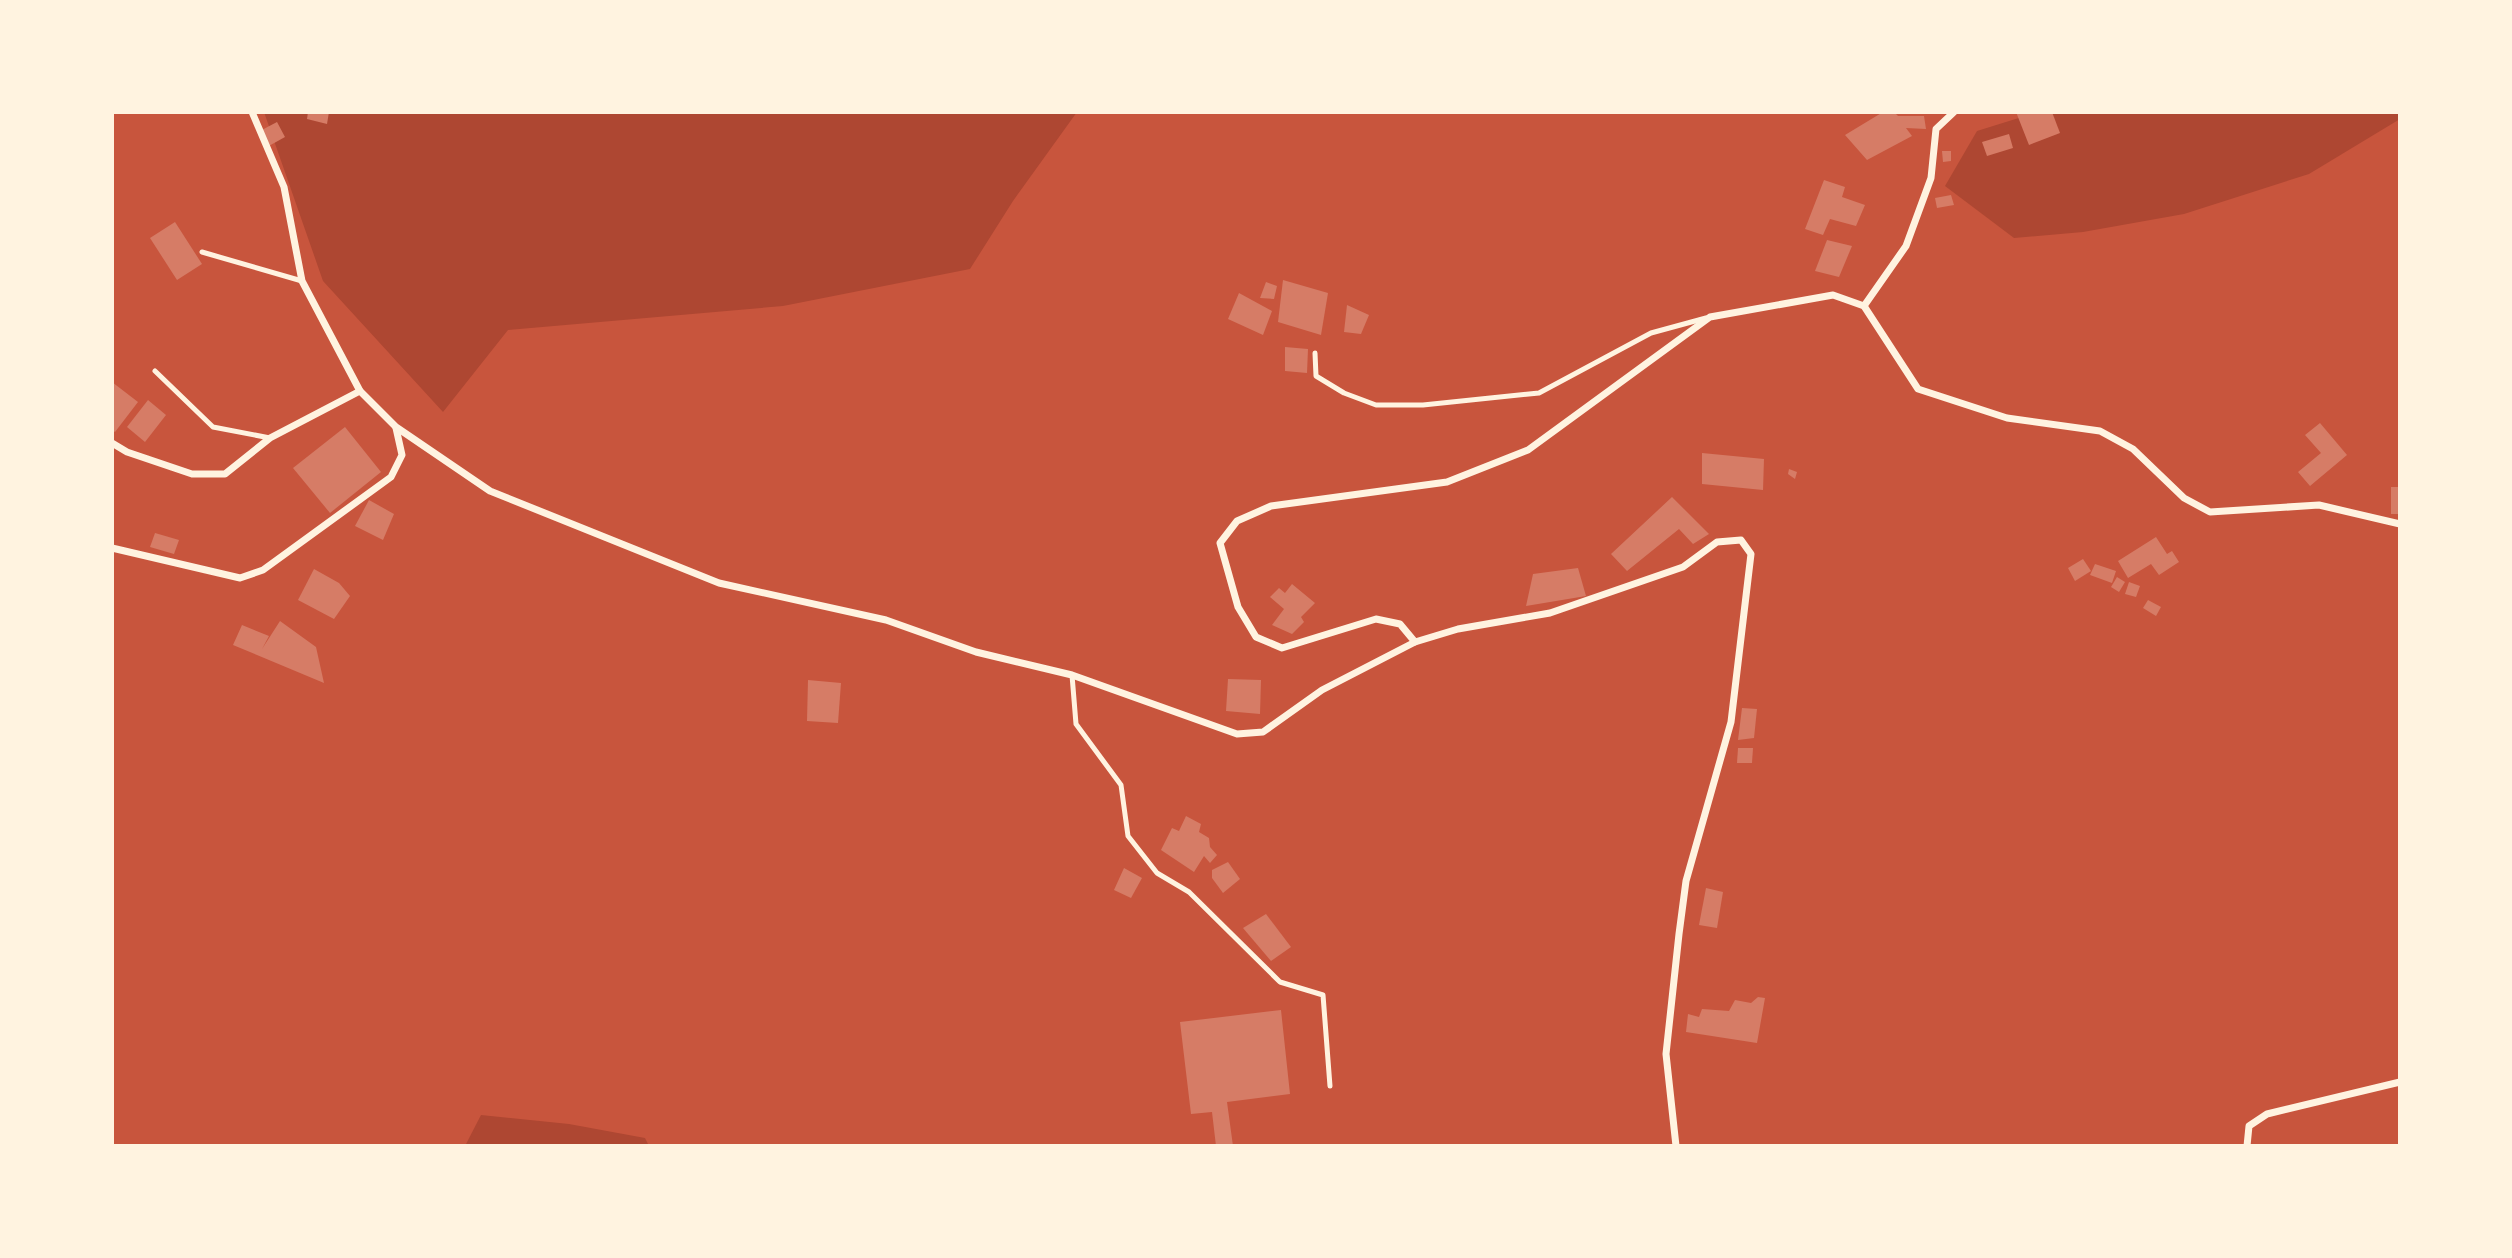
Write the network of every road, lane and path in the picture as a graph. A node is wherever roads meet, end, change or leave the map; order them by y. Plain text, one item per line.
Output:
1 (252, 112) edge
2 (1954, 112) edge
3 (202, 252) dead end
4 (302, 281) junction
5 (1864, 306) junction
6 (1710, 317) junction
7 (1315, 353) dead end
8 (155, 371) dead end
9 (360, 391) junction
10 (396, 427) junction
11 (270, 438) junction
12 (112, 443) edge
13 (2400, 524) edge
14 (112, 548) edge
15 (1415, 642) junction
16 (1072, 675) junction
17 (2400, 1082) edge
18 (1330, 1086) dead end
19 (1676, 1146) edge
20 (2247, 1146) edge

1 - 4 street
2 - 5 street
3 - 4 lane
4 - 9 street
5 - 6 street
5 - 13 street
6 - 7 lane
6 - 15 street
8 - 11 lane
9 - 10 street
9 - 11 street
10 - 14 street
10 - 16 street
11 - 12 street
15 - 16 street
15 - 19 street
16 - 18 lane
17 - 20 street

